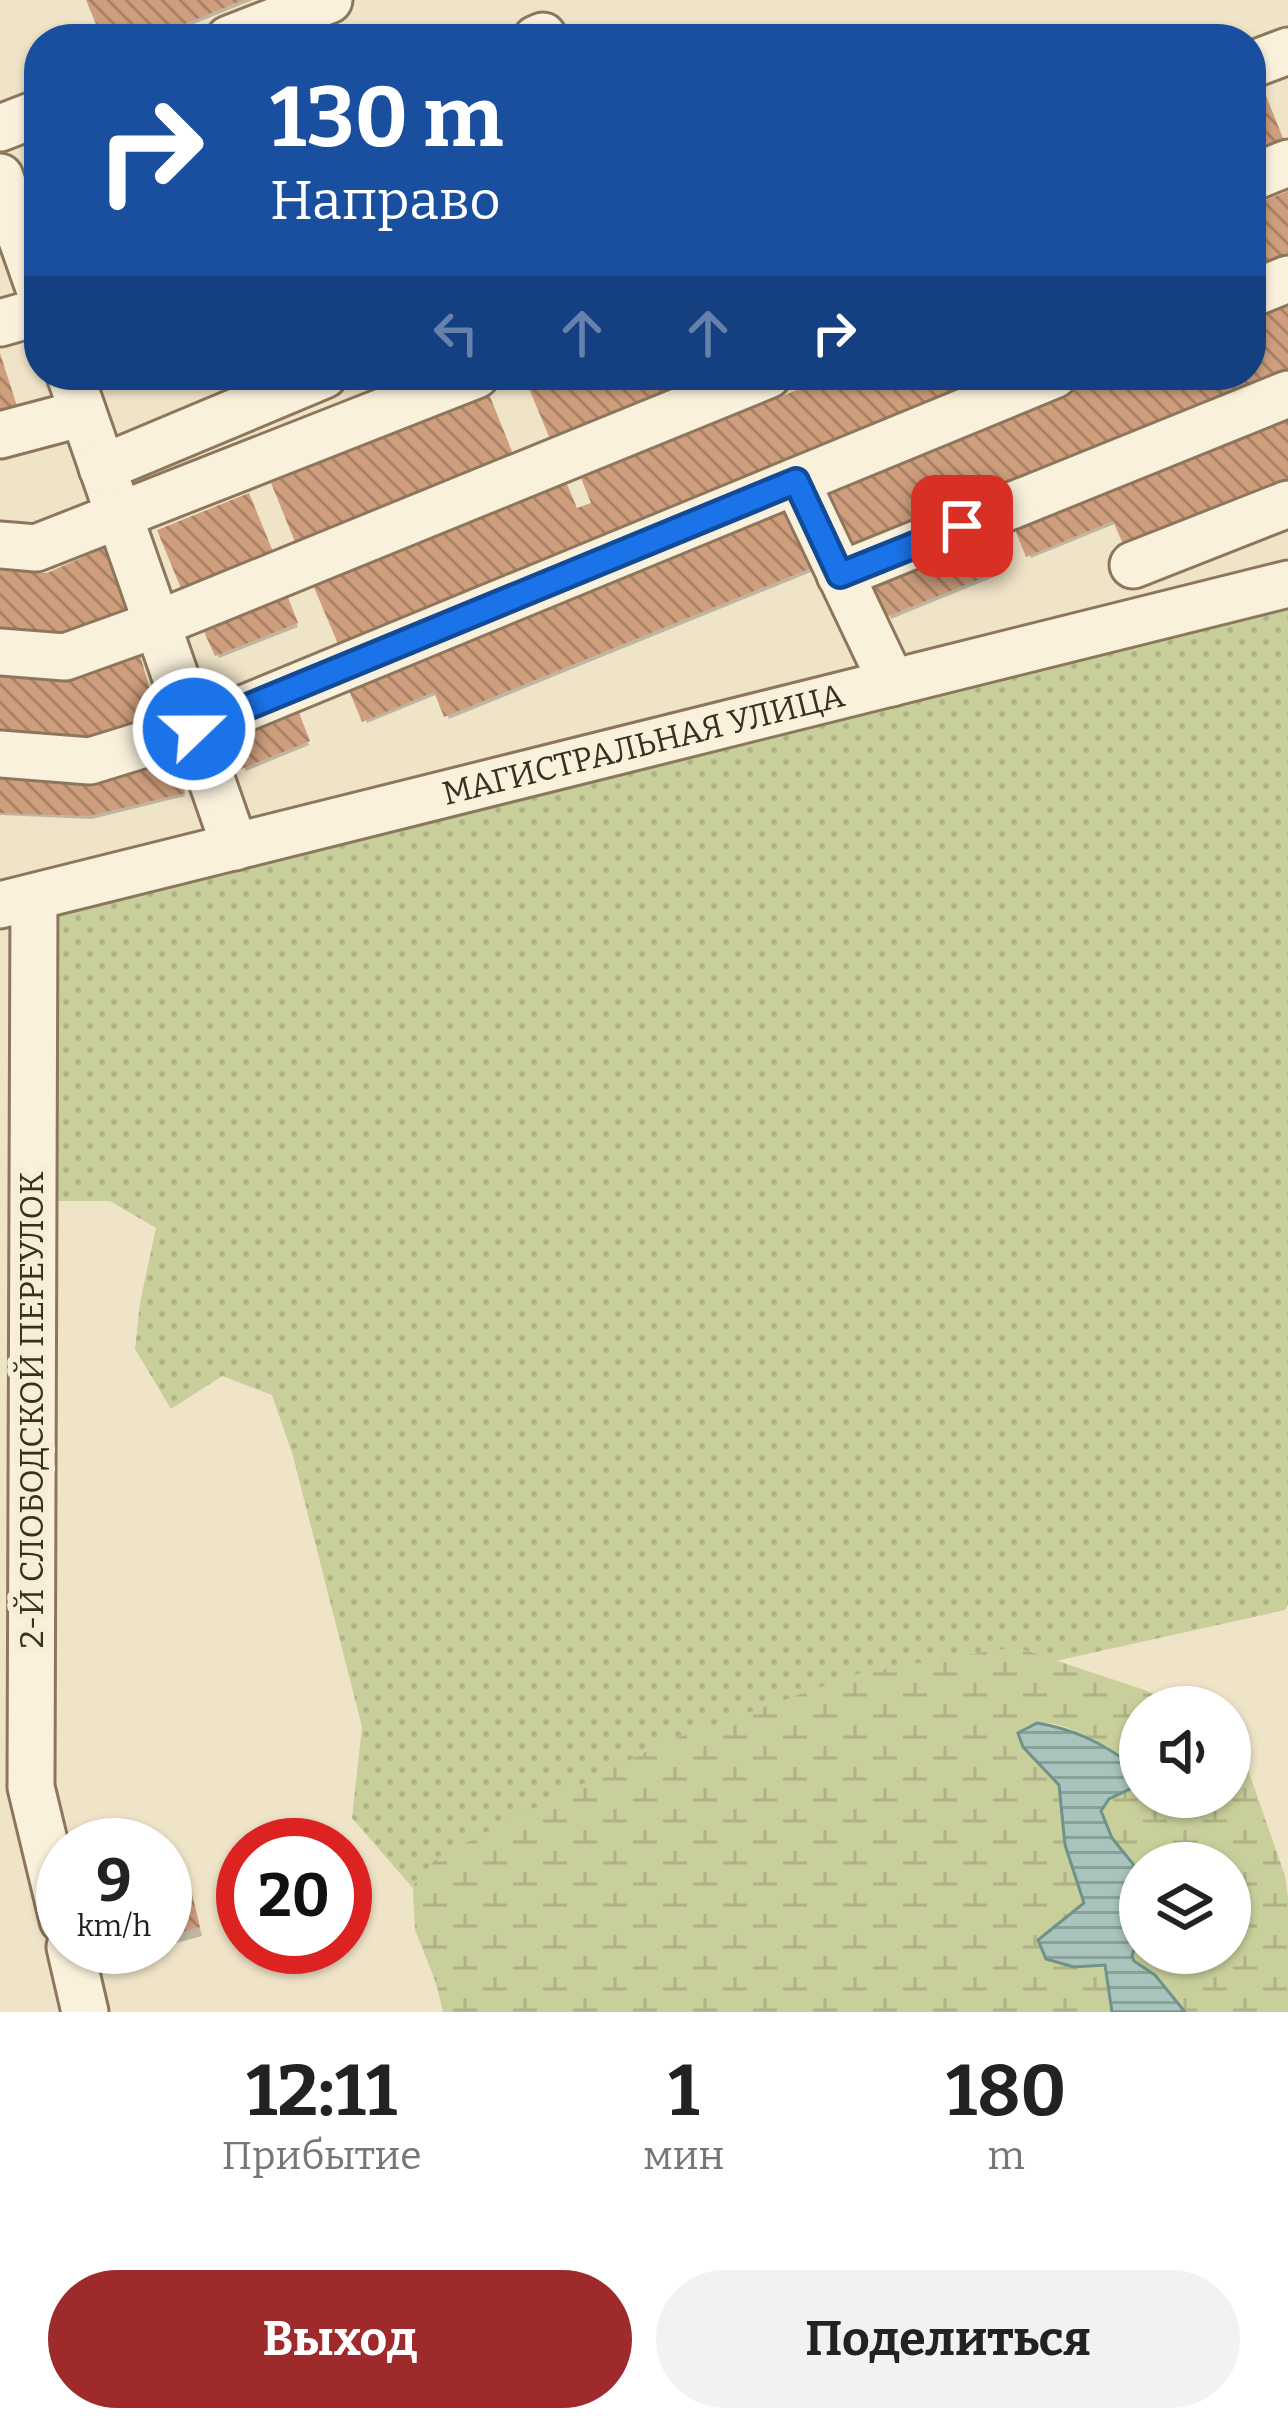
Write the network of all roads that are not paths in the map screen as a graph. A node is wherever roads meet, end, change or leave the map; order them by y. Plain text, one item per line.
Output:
1 (329, 0) edge
2 (267, 24) edge
3 (14, 212) edge
4 (24, 242) edge
5 (288, 390) edge
6 (439, 390) edge
7 (731, 390) edge
8 (1017, 390) edge
9 (76, 394) edge
10 (1288, 394) edge
11 (0, 435) edge
12 (102, 468) junction
13 (796, 481) junction
14 (1288, 504) edge
15 (120, 518) junction
16 (0, 545) edge
17 (1133, 565) dead end
18 (840, 575) junction
19 (1288, 584) edge
20 (157, 624) junction
21 (0, 652) edge
22 (892, 683) junction
23 (194, 729) junction
24 (0, 754) edge
25 (235, 847) junction
26 (17, 901) edge
27 (15, 1791) edge
28 (36, 1847) edge
29 (76, 1974) edge
30 (85, 2012) edge

1 - 2 street
3 - 4 street
5 - 12 street
6 - 15 street
7 - 20 street
8 - 13 street
9 - 11 street
9 - 12 street
10 - 18 street
12 - 15 street
13 - 18 street
13 - 23 street
14 - 17 street
15 - 16 street
15 - 20 street
18 - 22 street
19 - 22 street, МАГИСТРАЛЬНАЯ УЛИЦА
20 - 21 street
20 - 23 street
22 - 25 street, МАГИСТРАЛЬНАЯ УЛИЦА
23 - 24 street
23 - 25 street
25 - 26 street, МАГИСТРАЛЬНАЯ УЛИЦА
26 - 27 street, 2-Й СЛОБОДСКОЙ ПЕРЕУЛОК
27 - 28 street, 2-Й СЛОБОДСКОЙ ПЕРЕУЛОК
29 - 30 street

